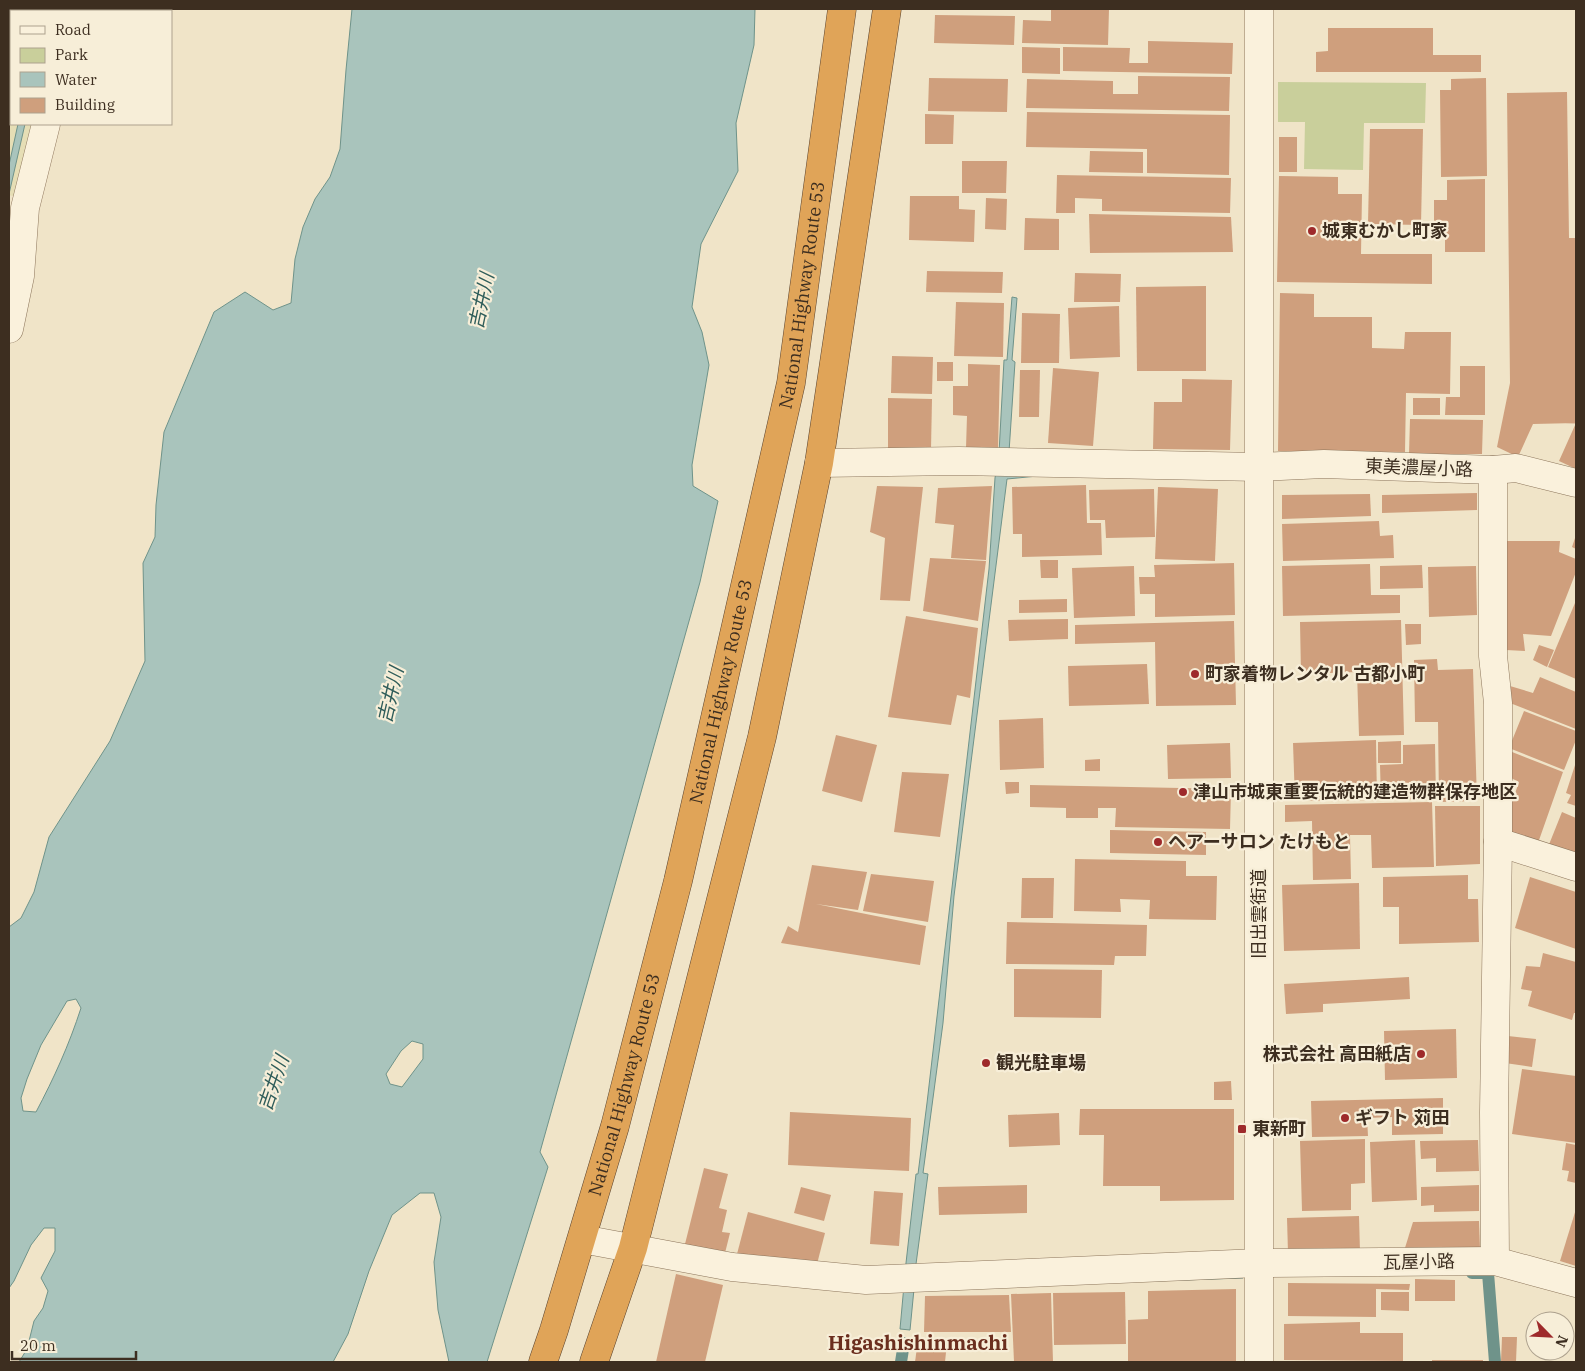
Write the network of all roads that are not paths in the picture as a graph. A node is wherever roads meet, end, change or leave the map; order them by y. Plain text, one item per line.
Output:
1 (842, 9) edge
2 (887, 9) edge
3 (1259, 9) edge
4 (46, 125) edge
5 (14, 276) edge
6 (9, 329) edge
7 (819, 463) junction
8 (1259, 467) junction
9 (1493, 470) junction
10 (1576, 483) edge
11 (1498, 842) junction
12 (1576, 867) edge
13 (582, 1239) junction
14 (633, 1248) junction
15 (1495, 1261) junction
16 (1258, 1263) junction
17 (1576, 1283) edge
18 (543, 1362) edge
19 (594, 1362) edge
20 (1259, 1362) edge

1 - 13 highway, National Highway Route 53
2 - 7 highway
3 - 8 street, 旧出雲街道
4 - 5 street
5 - 6 street
7 - 8 street, 東美濃屋小路
7 - 14 highway
8 - 9 street, 東美濃屋小路
8 - 16 street, 旧出雲街道
9 - 10 street, 東美濃屋小路
9 - 11 street
11 - 12 street
11 - 15 street
13 - 14 street, 瓦屋小路
13 - 18 highway, National Highway Route 53
14 - 16 street, 瓦屋小路
14 - 19 highway
15 - 16 street, 瓦屋小路
15 - 17 street, 瓦屋小路
16 - 20 street, 旧出雲街道

